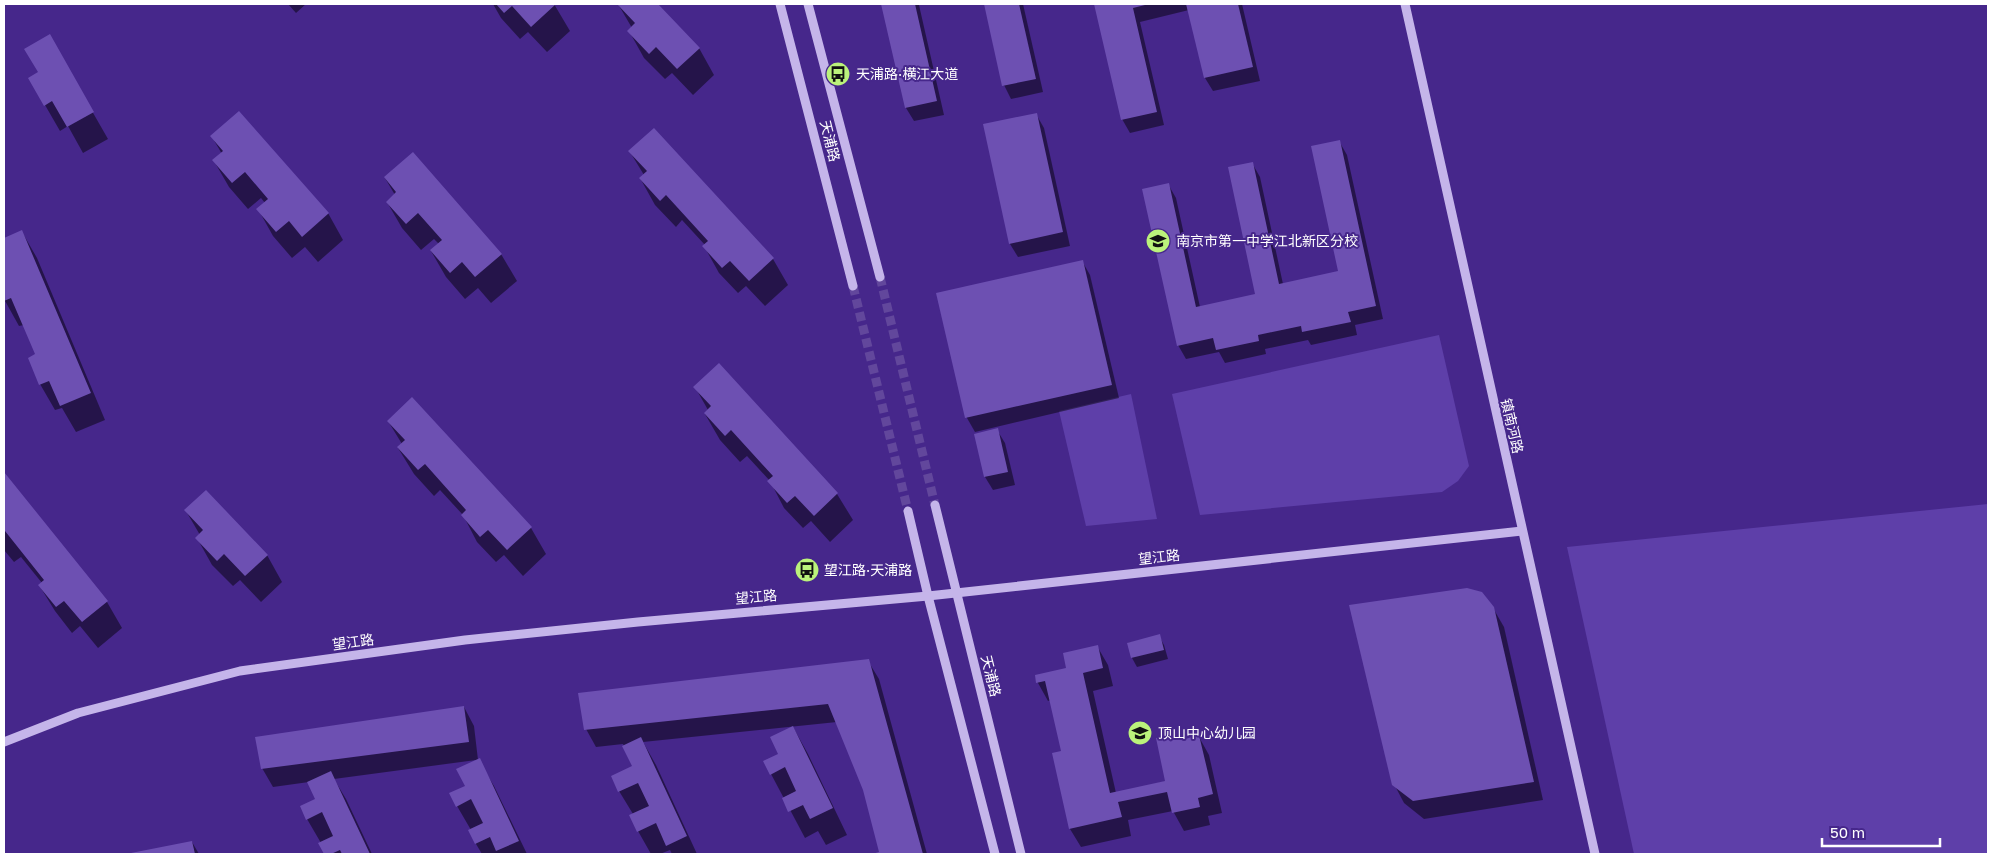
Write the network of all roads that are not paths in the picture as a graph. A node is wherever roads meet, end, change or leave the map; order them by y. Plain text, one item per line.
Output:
1 (780, 4) edge
2 (808, 4) edge
3 (1405, 4) edge
4 (880, 277) tunnel mouth
5 (853, 286) tunnel mouth
6 (934, 505) tunnel mouth
7 (908, 511) tunnel mouth
8 (1522, 531) junction
9 (956, 593) junction
10 (928, 596) junction
11 (4, 742) edge
12 (995, 854) edge
13 (1021, 854) edge
14 (1595, 854) edge

1 - 5 street, 天浦路
2 - 4 street, 天浦路
3 - 8 street, 镇南河路
6 - 9 street, 天浦路
7 - 10 street
8 - 9 street, 望江路
8 - 14 street, 镇南河路
9 - 10 street, 望江路
9 - 13 street, 天浦路
10 - 11 street, 望江路
10 - 12 street

